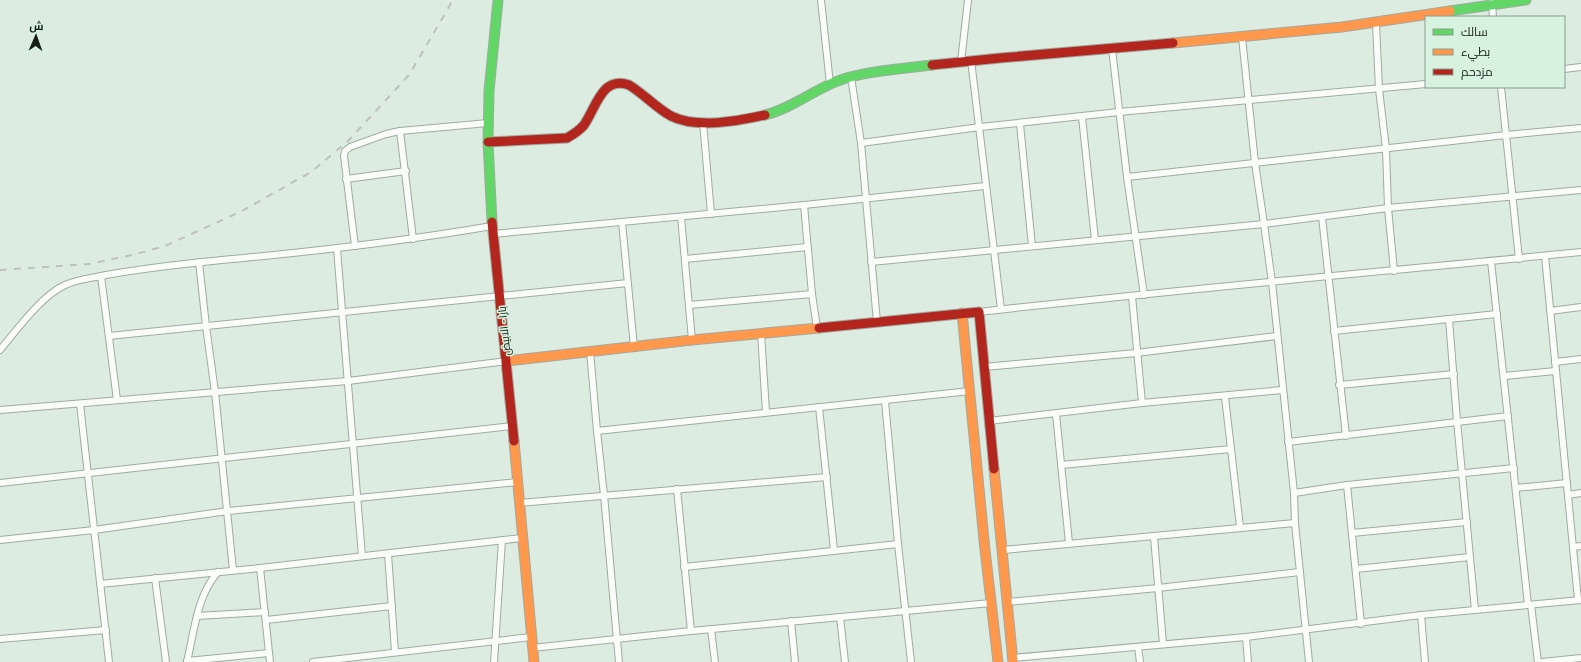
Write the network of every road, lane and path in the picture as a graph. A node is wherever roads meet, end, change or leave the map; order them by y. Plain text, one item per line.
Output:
1 (498, 0) edge
2 (821, 0) edge
3 (968, 0) edge
4 (1526, 0) edge
5 (1492, 3) junction
6 (1493, 16) edge
7 (1376, 23) junction
8 (1242, 36) junction
9 (1112, 49) junction
10 (966, 61) junction
11 (1581, 67) edge
12 (1565, 69) edge
13 (851, 77) junction
14 (830, 84) junction
15 (1425, 84) edge
16 (1501, 88) edge
17 (1379, 89) junction
18 (1249, 101) junction
19 (1119, 112) junction
20 (1082, 117) junction
21 (703, 122) junction
22 (488, 123) junction
23 (1020, 124) junction
24 (980, 128) junction
25 (1581, 128) edge
26 (400, 131) junction
27 (1506, 135) junction
28 (488, 142) junction
29 (861, 143) junction
30 (1386, 149) junction
31 (1255, 164) junction
32 (406, 171) junction
33 (1127, 178) junction
34 (346, 179) junction
35 (986, 186) junction
36 (1581, 190) edge
37 (1512, 196) junction
38 (866, 199) junction
39 (804, 205) junction
40 (1388, 208) junction
41 (711, 214) junction
42 (681, 217) junction
43 (1322, 217) junction
44 (622, 222) junction
45 (1264, 224) junction
46 (493, 230) junction
47 (1136, 235) junction
48 (414, 239) junction
49 (1095, 240) junction
50 (355, 246) junction
51 (808, 246) junction
52 (1032, 246) junction
53 (337, 249) junction
54 (993, 250) junction
55 (1581, 252) edge
56 (1545, 256) junction
57 (685, 259) junction
58 (1519, 259) junction
59 (1491, 261) junction
60 (200, 262) junction
61 (871, 262) junction
62 (1394, 271) junction
63 (101, 276) junction
64 (1328, 276) junction
65 (1272, 282) junction
66 (628, 283) junction
67 (812, 294) junction
68 (1144, 295) junction
69 (500, 296) junction
70 (1132, 296) junction
71 (689, 305) junction
72 (1581, 307) edge
73 (1001, 309) junction
74 (1550, 311) junction
75 (342, 312) junction
76 (979, 312) junction
77 (962, 313) junction
78 (1497, 314) junction
79 (1450, 319) junction
80 (876, 322) junction
81 (206, 326) junction
82 (817, 328) junction
83 (1334, 331) junction
84 (761, 333) junction
85 (109, 336) junction
86 (1277, 336) junction
87 (692, 340) junction
88 (634, 347) junction
89 (0, 350) edge
90 (590, 352) junction
91 (1136, 353) junction
92 (1581, 359) edge
93 (507, 361) junction
94 (1555, 362) junction
95 (984, 367) junction
96 (1556, 371) junction
97 (1454, 374) junction
98 (1504, 376) junction
99 (348, 381) junction
100 (1339, 385) junction
101 (1282, 390) junction
102 (970, 391) junction
103 (215, 392) junction
104 (1225, 397) junction
105 (117, 400) junction
106 (885, 401) junction
107 (1142, 403) junction
108 (80, 404) junction
109 (819, 407) junction
110 (0, 410) edge
111 (766, 412) junction
112 (1056, 414) junction
113 (1508, 416) junction
114 (989, 421) junction
115 (1457, 421) junction
116 (513, 426) junction
117 (597, 431) junction
118 (1346, 436) junction
119 (1288, 442) junction
120 (353, 444) junction
121 (1231, 449) junction
122 (222, 459) junction
123 (1060, 465) junction
124 (1514, 468) junction
125 (88, 473) junction
126 (1463, 473) junction
127 (827, 477) junction
128 (518, 482) junction
129 (0, 483) edge
130 (1567, 483) junction
131 (1347, 485) junction
132 (1516, 488) junction
133 (677, 489) junction
134 (1294, 493) junction
135 (1581, 493) edge
136 (604, 495) junction
137 (1568, 495) junction
138 (358, 498) junction
139 (519, 503) junction
140 (228, 511) junction
141 (1467, 522) junction
142 (1295, 523) junction
143 (1240, 527) junction
144 (94, 530) junction
145 (1352, 534) junction
146 (1154, 537) junction
147 (522, 538) junction
148 (0, 540) edge
149 (502, 540) junction
150 (1069, 543) junction
151 (898, 544) junction
152 (1581, 546) edge
153 (1573, 547) junction
154 (834, 550) junction
155 (1002, 550) junction
156 (388, 554) junction
157 (362, 556) junction
158 (1470, 557) junction
159 (684, 567) junction
160 (260, 568) junction
161 (1356, 569) junction
162 (234, 570) junction
163 (218, 572) junction
164 (1300, 572) junction
165 (155, 578) junction
166 (100, 584) junction
167 (1158, 588) junction
168 (1580, 600) edge
169 (1007, 602) junction
170 (991, 603) junction
171 (1530, 605) junction
172 (392, 606) junction
173 (905, 610) junction
174 (1475, 610) junction
175 (265, 612) junction
176 (1421, 615) junction
177 (197, 616) junction
178 (840, 616) junction
179 (266, 620) junction
180 (791, 621) junction
181 (1362, 624) junction
182 (712, 629) junction
183 (1306, 629) junction
184 (106, 630) junction
185 (690, 630) junction
186 (531, 637) junction
187 (1246, 637) junction
188 (616, 638) junction
189 (0, 639) edge
190 (494, 642) junction
191 (1163, 644) junction
192 (1138, 646) junction
193 (532, 648) junction
194 (395, 652) junction
195 (269, 653) junction
196 (1581, 658) edge
197 (1012, 660) edge
198 (327, 661) edge
199 (109, 662) edge
200 (166, 662) edge
201 (187, 662) edge
202 (270, 662) edge
203 (313, 662) edge
204 (494, 662) edge
205 (534, 662) edge
206 (619, 662) edge
207 (715, 662) edge
208 (795, 662) edge
209 (845, 662) edge
210 (911, 662) edge
211 (998, 662) edge
212 (1140, 662) edge
213 (1248, 662) edge
214 (1309, 662) edge
215 (1425, 662) edge
216 (1538, 662) edge
217 (1542, 662) edge

1 - 22 main road, بارا - الابيض
2 - 14 street
3 - 10 street
4 - 5 main road
5 - 6 street
5 - 7 main road
7 - 8 main road
7 - 17 street
8 - 9 main road
8 - 18 street
9 - 10 main road
9 - 19 street
10 - 13 main road
10 - 24 street
11 - 12 street
13 - 14 main road
13 - 29 street
14 - 21 main road
15 - 17 street
16 - 27 street
17 - 18 street
17 - 30 street
18 - 19 street
18 - 31 street
19 - 20 street
19 - 33 street
20 - 23 street
20 - 49 street
21 - 28 main road
21 - 41 street
22 - 26 street
22 - 28 main road, بارا - الابيض
23 - 24 street
23 - 52 street
24 - 29 street
24 - 35 street
25 - 27 street
26 - 32 street
26 - 34 street
27 - 30 street
27 - 37 street
28 - 46 main road, بارا - الابيض
29 - 38 street
30 - 31 street
30 - 40 street
31 - 33 street
31 - 45 street
32 - 34 street
32 - 48 street
33 - 47 street
34 - 50 street
35 - 38 street
35 - 54 street
36 - 37 street
37 - 40 street
37 - 58 street
38 - 39 street
38 - 61 street
39 - 41 street
39 - 51 street
40 - 43 street
40 - 62 street
41 - 42 street
42 - 44 street
42 - 57 street
43 - 45 street
43 - 64 street
44 - 46 street
44 - 66 street
45 - 47 street
45 - 65 street
46 - 48 street
46 - 69 main road, بارا - الابيض
47 - 49 street
47 - 68 street
48 - 50 street
49 - 52 street
50 - 53 street
51 - 57 street
51 - 67 street
52 - 54 street
53 - 60 street
53 - 75 street
54 - 61 street
54 - 73 street
55 - 56 street
56 - 58 street
56 - 74 street
57 - 71 street
58 - 59 street
59 - 62 street
59 - 78 street
60 - 63 street
60 - 81 street
61 - 80 street
62 - 64 street
63 - 85 street
63 - 89 street
64 - 65 street
64 - 83 street
65 - 68 street
65 - 86 street
66 - 69 street
66 - 88 street
67 - 71 street
67 - 82 street
68 - 70 street
69 - 75 street
69 - 93 main road, بارا - الابيض
70 - 73 street
70 - 91 street
71 - 87 street
72 - 74 street
73 - 76 street
74 - 94 street
75 - 81 street
75 - 99 street
76 - 77 main road
76 - 95 main road
77 - 80 main road
77 - 102 main road
78 - 79 street
78 - 98 street
79 - 83 street
79 - 97 street
80 - 82 main road
81 - 85 street
81 - 103 street
82 - 84 main road
83 - 100 street
84 - 87 main road
84 - 111 street
85 - 105 street
86 - 91 street
86 - 101 street
87 - 88 main road
88 - 90 main road
90 - 93 main road
90 - 117 street
91 - 95 street
91 - 107 street
92 - 94 street
93 - 99 street
93 - 116 main road, بارا - الابيض
94 - 96 street
95 - 114 main road
96 - 98 street
96 - 130 street
97 - 100 street
97 - 115 street
98 - 113 street
99 - 103 street
99 - 120 street
100 - 118 street
101 - 104 street
101 - 119 street
102 - 106 street
102 - 170 main road
103 - 105 street
103 - 122 street
104 - 107 street
104 - 121 street
105 - 108 street
106 - 109 street
106 - 151 street
107 - 112 street
108 - 110 street
108 - 125 street
109 - 111 street
109 - 127 street
111 - 117 street
112 - 114 street
112 - 123 street
113 - 115 street
113 - 124 street
114 - 155 main road
115 - 118 street
115 - 126 street
116 - 120 street
116 - 128 main road, بارا - الابيض
117 - 136 street
118 - 119 street
119 - 134 street
120 - 122 street
120 - 138 street
121 - 123 street
121 - 143 street
122 - 125 street
122 - 140 street
123 - 150 street
124 - 126 street
124 - 132 street
125 - 129 street
125 - 144 street
126 - 131 street
126 - 141 street
127 - 133 street
127 - 154 street
128 - 138 street
128 - 139 main road, بارا - الابيض
130 - 132 street
130 - 137 street
131 - 134 street
131 - 145 street
132 - 171 street
133 - 136 street
133 - 159 street
134 - 142 street
135 - 137 street
136 - 139 street
136 - 188 street
137 - 153 street
138 - 140 street
138 - 157 street
139 - 147 main road, بارا - الابيض
140 - 144 street
140 - 162 street
141 - 145 street
141 - 158 street
142 - 143 street
142 - 164 street
143 - 146 street
144 - 148 street
144 - 166 street
145 - 161 street
146 - 150 street
146 - 167 street
147 - 149 street
147 - 186 main road, بارا - الابيض
149 - 156 street
149 - 190 street
150 - 155 street
151 - 154 street
151 - 173 street
152 - 153 street
153 - 168 street
154 - 159 street
155 - 169 main road
156 - 157 street
156 - 172 street
157 - 160 street
158 - 161 street
158 - 174 street
159 - 185 street
160 - 162 street
160 - 175 street
161 - 181 street
162 - 163 street
163 - 165 street
163 - 177 street
164 - 167 street
164 - 183 street
165 - 166 street
165 - 200 street
166 - 184 street
167 - 169 street
167 - 191 street
168 - 171 street
169 - 197 main road
170 - 173 street
170 - 211 main road
171 - 174 street
171 - 216 street
172 - 179 street
172 - 194 street
173 - 178 street
173 - 210 street
174 - 176 street
175 - 177 street
175 - 179 street
176 - 181 street
176 - 215 street
177 - 201 street
178 - 180 street
178 - 209 street
179 - 195 street
180 - 182 street
180 - 208 street
181 - 183 street
182 - 185 street
182 - 207 street
183 - 187 street
183 - 214 street
184 - 189 street
184 - 199 street
185 - 188 street
186 - 190 street
186 - 193 main road, بارا - الابيض
187 - 191 street
187 - 213 street
188 - 193 street
188 - 206 street
190 - 194 street
190 - 204 street
191 - 192 street
192 - 197 street
192 - 212 street
193 - 205 main road, بارا - الابيض
194 - 198 street
195 - 201 street
195 - 202 street
196 - 217 street
198 - 203 street

